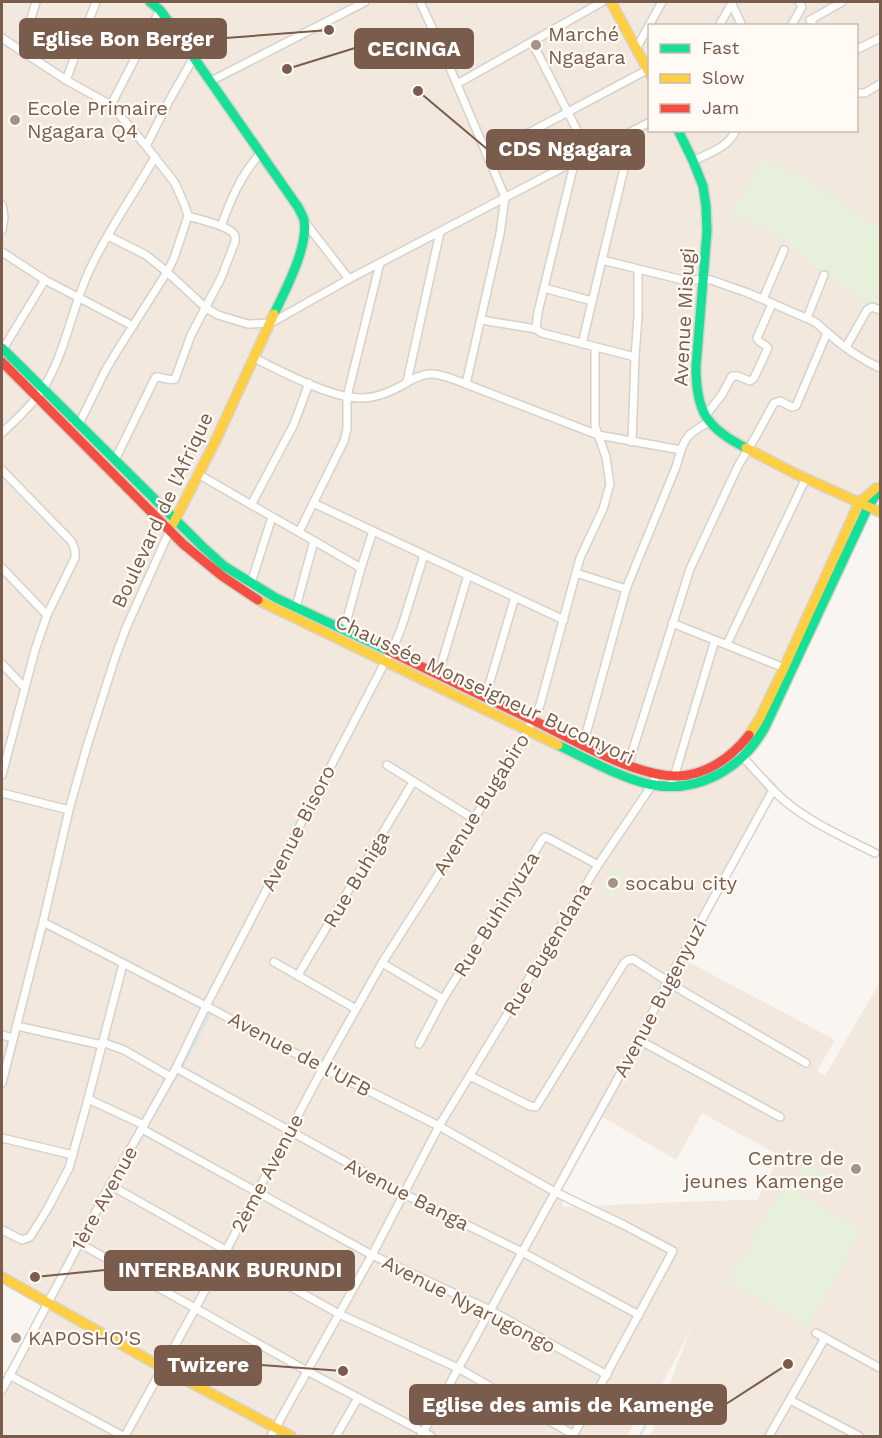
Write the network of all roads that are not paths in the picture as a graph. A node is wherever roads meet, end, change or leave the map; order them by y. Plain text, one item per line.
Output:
1 (36, 2) edge
2 (96, 2) edge
3 (150, 2) edge
4 (365, 2) edge
5 (420, 2) edge
6 (602, 2) edge
7 (611, 2) edge
8 (662, 2) edge
9 (732, 2) edge
10 (842, 2) edge
11 (800, 4) edge
12 (160, 10) junction
13 (812, 23) edge
14 (650, 24) edge
15 (720, 24) edge
16 (741, 24) edge
17 (792, 24) edge
18 (648, 27) edge
19 (2, 38) edge
20 (880, 38) edge
21 (532, 42) junction
22 (636, 49) junction
23 (858, 49) edge
24 (21, 51) junction
25 (194, 57) junction
26 (648, 72) edge
27 (66, 80) junction
28 (211, 81) junction
29 (457, 84) junction
30 (880, 84) edge
31 (858, 93) edge
32 (111, 105) junction
33 (568, 112) junction
34 (648, 123) edge
35 (633, 131) junction
36 (679, 132) edge
37 (735, 132) edge
38 (579, 134) dead end
39 (146, 146) junction
40 (261, 153) junction
41 (487, 155) junction
42 (155, 157) junction
43 (575, 160) junction
44 (693, 161) junction
45 (505, 197) junction
46 (2, 205) edge
47 (188, 216) junction
48 (304, 221) junction
49 (221, 226) junction
50 (2, 230) edge
51 (440, 232) junction
52 (108, 236) junction
53 (784, 250) dead end
54 (2, 252) edge
55 (602, 260) junction
56 (380, 263) junction
57 (638, 270) junction
58 (167, 272) junction
59 (824, 275) dead end
60 (349, 279) junction
61 (702, 279) junction
62 (45, 280) junction
63 (544, 288) junction
64 (79, 297) junction
65 (763, 299) junction
66 (592, 302) junction
67 (772, 304) junction
68 (206, 308) junction
69 (880, 310) edge
70 (807, 318) junction
71 (481, 320) junction
72 (271, 323) junction
73 (133, 326) junction
74 (536, 329) junction
75 (827, 333) junction
76 (582, 344) junction
77 (595, 347) junction
78 (846, 347) junction
79 (2, 348) edge
80 (635, 357) junction
81 (254, 358) junction
82 (2, 362) edge
83 (880, 368) edge
84 (407, 382) junction
85 (309, 384) junction
86 (466, 384) junction
87 (40, 393) junction
88 (347, 396) junction
89 (707, 419) junction
90 (79, 424) junction
91 (2, 434) edge
92 (598, 435) junction
93 (632, 442) junction
94 (681, 450) junction
95 (748, 450) junction
96 (115, 460) junction
97 (2, 470) edge
98 (198, 474) junction
99 (806, 478) junction
100 (880, 486) edge
101 (313, 503) junction
102 (251, 505) junction
103 (864, 505) junction
104 (880, 512) edge
105 (272, 517) junction
106 (175, 521) junction
107 (170, 530) junction
108 (374, 531) junction
109 (299, 532) junction
110 (314, 541) junction
111 (424, 555) junction
112 (2, 568) edge
113 (361, 568) junction
114 (576, 573) junction
115 (468, 575) junction
116 (251, 583) junction
117 (626, 589) junction
118 (515, 597) junction
119 (296, 607) junction
120 (47, 615) junction
121 (564, 620) junction
122 (672, 623) junction
123 (344, 630) junction
124 (715, 640) junction
125 (727, 644) junction
126 (390, 651) junction
127 (385, 662) junction
128 (2, 664) edge
129 (788, 669) junction
130 (438, 675) junction
131 (24, 687) junction
132 (484, 698) junction
133 (532, 721) junction
134 (527, 731) junction
135 (583, 745) junction
136 (740, 753) junction
137 (387, 765) dead end
138 (628, 765) junction
139 (657, 774) junction
140 (2, 775) edge
141 (675, 776) junction
142 (413, 782) junction
143 (652, 785) junction
144 (671, 787) junction
145 (773, 790) junction
146 (2, 793) edge
147 (69, 810) junction
148 (474, 819) junction
149 (875, 853) dead end
150 (598, 865) junction
151 (43, 922) junction
152 (274, 962) dead end
153 (382, 963) junction
154 (123, 964) junction
155 (298, 975) junction
156 (668, 981) junction
157 (443, 999) junction
158 (206, 1006) junction
159 (356, 1009) junction
160 (17, 1026) junction
161 (2, 1035) edge
162 (13, 1038) junction
163 (639, 1040) junction
164 (102, 1044) junction
165 (419, 1044) dead end
166 (806, 1062) dead end
167 (176, 1068) junction
168 (323, 1068) junction
169 (470, 1076) junction
170 (171, 1077) junction
171 (2, 1083) edge
172 (88, 1100) junction
173 (780, 1117) dead end
174 (440, 1126) junction
175 (143, 1127) junction
176 (290, 1131) junction
177 (2, 1138) edge
178 (73, 1155) junction
179 (110, 1185) junction
180 (257, 1192) junction
181 (555, 1192) junction
182 (404, 1194) junction
183 (2, 1230) edge
184 (79, 1243) junction
185 (225, 1251) junction
186 (522, 1252) junction
187 (372, 1255) junction
188 (2, 1277) edge
189 (49, 1303) junction
190 (195, 1309) junction
191 (490, 1310) junction
192 (339, 1314) junction
193 (639, 1315) junction
194 (816, 1333) dead end
195 (825, 1338) junction
196 (164, 1368) junction
197 (458, 1368) junction
198 (880, 1368) edge
199 (307, 1371) junction
200 (607, 1375) junction
201 (9, 1376) junction
202 (2, 1390) edge
203 (358, 1398) junction
204 (790, 1400) junction
205 (273, 1432) edge
206 (422, 1434) edge
207 (573, 1436) edge
208 (124, 1437) edge
209 (291, 1437) edge
210 (336, 1437) edge
211 (431, 1437) edge
212 (770, 1437) edge
213 (859, 1437) edge

1 - 24 street
2 - 27 street
3 - 12 street
4 - 28 street
5 - 29 street
6 - 21 street
7 - 22 street
8 - 14 street
9 - 15 street
9 - 16 street
10 - 13 street
11 - 13 street
11 - 17 street
12 - 25 street
12 - 32 street
18 - 22 street
19 - 24 street
20 - 23 street
21 - 29 street
21 - 33 street
22 - 26 street
24 - 27 street
25 - 28 street
25 - 39 street
26 - 33 street
27 - 32 street
28 - 40 street
29 - 41 street
30 - 31 street
32 - 39 street
33 - 38 street
33 - 41 street
34 - 35 street
35 - 43 street
35 - 55 street
36 - 44 street, Avenue Misugi
37 - 44 street
39 - 42 street
40 - 48 street
40 - 49 street
41 - 45 street
42 - 47 street
42 - 52 street
43 - 45 street
43 - 63 street
44 - 61 street, Avenue Misugi
45 - 51 street
45 - 71 street
46 - 50 street
47 - 49 street
47 - 58 street
48 - 60 street
48 - 72 street, Boulevard de l'Afrique
49 - 68 street
51 - 56 street
51 - 84 street
52 - 58 street
52 - 64 street
53 - 65 street
54 - 62 street
55 - 57 street
55 - 66 street
56 - 60 street
56 - 88 street
57 - 61 street
57 - 80 street
58 - 68 street
58 - 73 street
59 - 70 street
60 - 72 street
61 - 65 street
61 - 89 street, Avenue Misugi
62 - 64 street
62 - 79 street
63 - 66 street
63 - 74 street
64 - 73 street
64 - 87 street
65 - 67 street
66 - 76 street
67 - 70 street
67 - 89 street
68 - 72 street
68 - 96 street
69 - 78 street
70 - 75 street
71 - 74 street
71 - 86 street
72 - 81 street, Boulevard de l'Afrique
73 - 90 street
74 - 76 street
75 - 78 street
75 - 95 street
76 - 77 street
77 - 80 street
77 - 92 street, Avenue Bugabiro
78 - 83 street
79 - 87 street, Chaussée Monseigneur Buconyori
80 - 93 street
81 - 85 street
81 - 98 street, Boulevard de l'Afrique
82 - 87 street, Chaussée Monseigneur Buconyori
84 - 86 street
84 - 88 street
85 - 88 street
85 - 102 street
86 - 92 street
87 - 90 street, Chaussée Monseigneur Buconyori
87 - 91 street
87 - 107 street, Chaussée Monseigneur Buconyori
88 - 101 street
89 - 94 street
89 - 95 street
90 - 96 street, Chaussée Monseigneur Buconyori
92 - 93 street
92 - 114 street, Avenue Bugabiro
93 - 94 street
94 - 117 street
95 - 99 street
95 - 122 street
96 - 106 street, Chaussée Monseigneur Buconyori
97 - 120 street
98 - 102 street
98 - 106 street, Boulevard de l'Afrique
99 - 103 street
99 - 125 street
100 - 103 street, Chaussée Monseigneur Buconyori
101 - 108 street
101 - 109 street
102 - 105 street
103 - 104 street
103 - 129 street, Chaussée Monseigneur Buconyori
105 - 109 street
105 - 116 street
106 - 107 street, Boulevard de l'Afrique
106 - 116 street, Chaussée Monseigneur Buconyori
107 - 127 street, Chaussée Monseigneur Buconyori
107 - 147 street, Boulevard de l'Afrique
108 - 111 street
108 - 113 street
109 - 110 street
110 - 113 street
110 - 119 street
111 - 115 street
111 - 126 street, Avenue Bisoro
112 - 120 street
113 - 123 street
114 - 117 street
114 - 121 street, Avenue Bugabiro
115 - 118 street
115 - 130 street
116 - 119 street, Chaussée Monseigneur Buconyori
117 - 135 street
118 - 121 street
118 - 132 street
119 - 123 street, Chaussée Monseigneur Buconyori
120 - 131 street
121 - 133 street, Avenue Bugabiro
122 - 124 street
122 - 138 street
123 - 126 street, Chaussée Monseigneur Buconyori
124 - 125 street
124 - 141 street
125 - 129 street
126 - 127 street, Avenue Bisoro
126 - 130 street, Chaussée Monseigneur Buconyori
127 - 134 street, Chaussée Monseigneur Buconyori
127 - 158 street, Avenue Bisoro
128 - 131 street
129 - 136 street, Chaussée Monseigneur Buconyori
130 - 132 street, Chaussée Monseigneur Buconyori
131 - 140 street
132 - 133 street, Chaussée Monseigneur Buconyori
133 - 134 street, Avenue Bugabiro
133 - 135 street, Chaussée Monseigneur Buconyori
134 - 143 street, Chaussée Monseigneur Buconyori
134 - 148 street, Avenue Bugabiro
135 - 138 street, Chaussée Monseigneur Buconyori
136 - 141 street, Chaussée Monseigneur Buconyori
136 - 144 street, Chaussée Monseigneur Buconyori
136 - 145 street
137 - 142 street
138 - 139 street, Chaussée Monseigneur Buconyori
139 - 141 street, Chaussée Monseigneur Buconyori
139 - 143 street, Rue Bugendana
141 - 144 street
142 - 148 street
142 - 155 street, Rue Buhiga
143 - 144 street, Chaussée Monseigneur Buconyori
143 - 150 street, Rue Bugendana
145 - 149 street
145 - 156 street, Avenue Bugenyuzi
146 - 147 street
147 - 151 street, Boulevard de l'Afrique
148 - 153 street, Avenue Bugabiro
150 - 157 street, Rue Buhinyuza
150 - 169 street, Rue Bugendana
151 - 154 street, Avenue de l'UFB
151 - 160 street, Boulevard de l'Afrique
152 - 155 street
153 - 157 street
153 - 159 street, Avenue Bugabiro
154 - 158 street, Avenue de l'UFB
154 - 164 street
155 - 159 street
156 - 163 street, Avenue Bugenyuzi
156 - 166 street
156 - 169 street
157 - 165 street, Rue Buhinyuza
158 - 167 street, 1ère Avenue
158 - 168 street, Avenue de l'UFB
159 - 168 street, Avenue Bugabiro
160 - 162 street, Boulevard de l'Afrique
160 - 164 street
161 - 162 street
162 - 171 street, Boulevard de l'Afrique
163 - 173 street
163 - 181 street, Avenue Bugenyuzi
164 - 170 street
164 - 172 street
167 - 170 street, 1ère Avenue
167 - 176 street, Avenue Banga
168 - 174 street, Avenue de l'UFB
168 - 176 street, 2ème Avenue
169 - 174 street, Rue Bugendana
170 - 175 street, 1ère Avenue
172 - 175 street, Avenue Nyarugongo
172 - 178 street
174 - 181 street, Avenue de l'UFB
174 - 182 street, Rue Bugendana
175 - 179 street, 1ère Avenue
175 - 180 street, Avenue Nyarugongo
176 - 180 street, 2ème Avenue
176 - 182 street, Avenue Banga
177 - 178 street
178 - 183 street
179 - 184 street, 1ère Avenue
179 - 185 street
180 - 185 street, 2ème Avenue
180 - 187 street, Avenue Nyarugongo
181 - 186 street, Avenue Bugenyuzi
181 - 193 street, Avenue de l'UFB
182 - 186 street, Avenue Banga
182 - 187 street, Rue Bugendana
184 - 189 street, 1ère Avenue
184 - 190 street
185 - 190 street, 2ème Avenue
185 - 192 street
186 - 191 street, Avenue Bugenyuzi
186 - 193 street, Avenue Banga
187 - 191 street, Avenue Nyarugongo
187 - 192 street, Rue Bugendana
188 - 189 street
189 - 196 street
189 - 201 street, 1ère Avenue
190 - 196 street, 2ème Avenue
190 - 199 street
191 - 197 street, Avenue Bugenyuzi
191 - 200 street, Avenue Nyarugongo
192 - 197 street
192 - 199 street, Rue Bugendana
193 - 200 street
194 - 195 street
195 - 198 street
195 - 204 street
196 - 205 street
196 - 208 street, 2ème Avenue
197 - 206 street, Avenue Bugenyuzi
197 - 207 street
199 - 203 street
199 - 205 street, Rue Bugendana
200 - 207 street
201 - 202 street, 1ère Avenue
201 - 208 street
203 - 206 street
203 - 210 street
204 - 212 street
204 - 213 street
205 - 209 street
206 - 211 street

